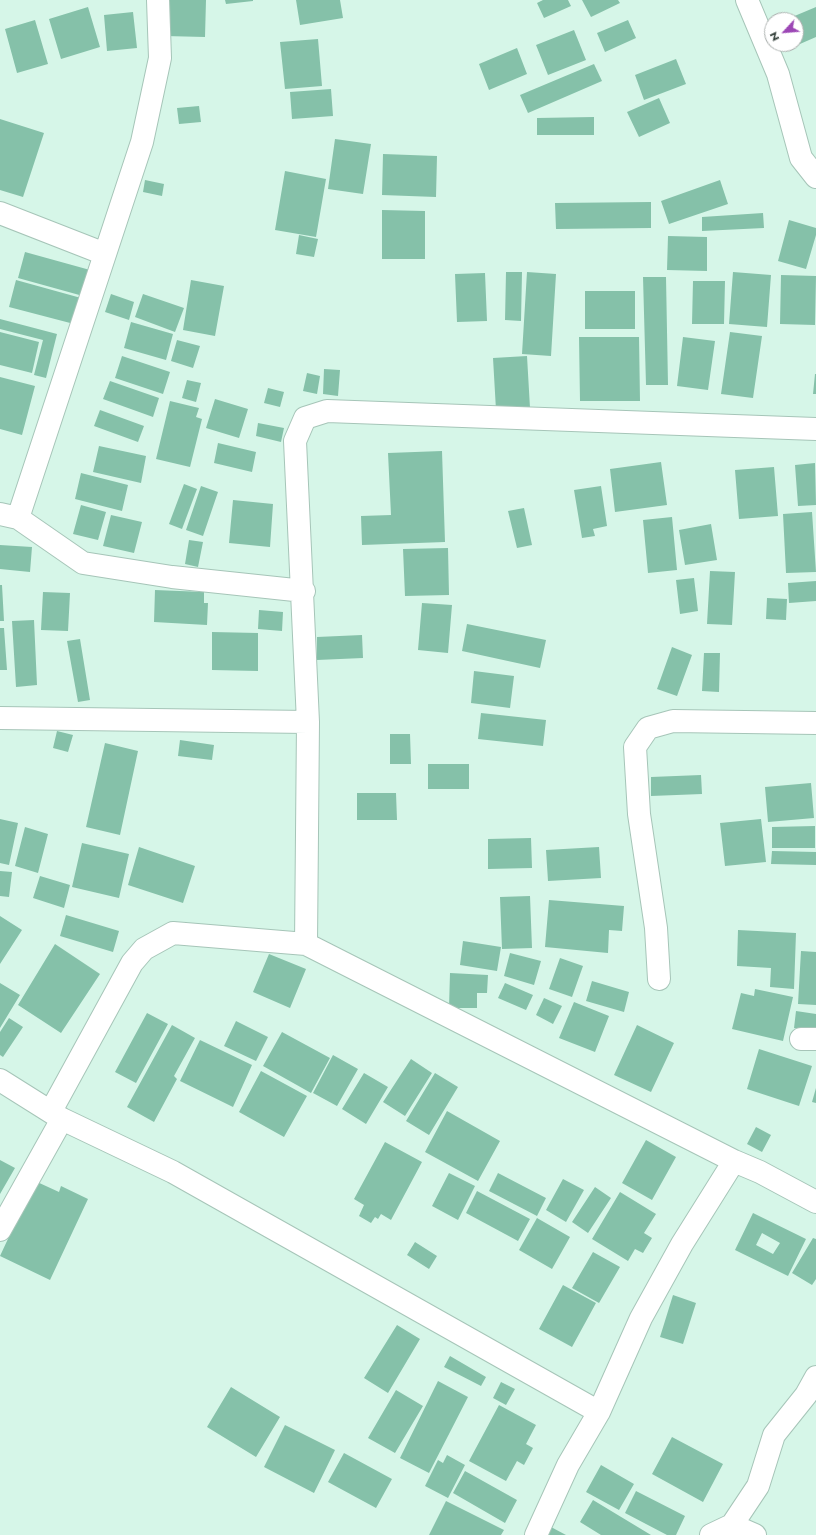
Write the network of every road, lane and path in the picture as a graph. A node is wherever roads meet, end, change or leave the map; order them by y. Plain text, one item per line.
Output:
1 (158, 0) edge
2 (747, 0) edge
3 (816, 177) edge
4 (0, 214) edge
5 (105, 254) junction
6 (816, 429) edge
7 (9, 516) edge
8 (304, 591) junction
9 (0, 718) edge
10 (308, 722) junction
11 (816, 723) edge
12 (306, 944) junction
13 (659, 979) dead end
14 (0, 1080) edge
15 (57, 1115) junction
16 (734, 1161) junction
17 (816, 1202) edge
18 (0, 1230) edge
19 (816, 1377) edge
20 (599, 1412) junction
21 (732, 1525) junction
22 (536, 1535) edge
23 (711, 1535) edge
24 (755, 1535) edge

1 - 5 street
2 - 3 street
4 - 5 street
5 - 7 street
6 - 8 street
7 - 8 street
8 - 10 street
9 - 10 street
10 - 12 street
11 - 13 street
12 - 15 street
12 - 16 street
14 - 15 street
15 - 18 street
15 - 20 street
16 - 17 street
16 - 20 street
19 - 21 street
20 - 22 street
21 - 23 street
21 - 24 street

